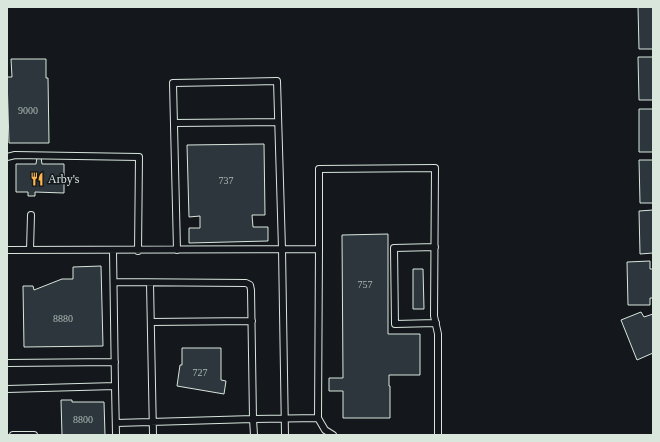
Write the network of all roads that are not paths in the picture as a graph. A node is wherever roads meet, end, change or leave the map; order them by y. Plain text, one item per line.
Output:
1 (278, 122) junction
2 (174, 123) junction
3 (7, 157) edge
4 (31, 215) dead end
5 (435, 247) junction
6 (319, 249) junction
7 (7, 250) edge
8 (30, 250) junction
9 (177, 250) junction
10 (282, 250) junction
11 (114, 251) junction
12 (138, 251) junction
13 (114, 282) junction
14 (150, 283) junction
15 (252, 321) junction
16 (151, 322) junction
17 (436, 323) junction
18 (115, 362) junction
19 (7, 363) edge
20 (115, 386) junction
21 (7, 389) edge
22 (285, 418) junction
23 (318, 418) junction
24 (253, 419) junction
25 (153, 422) junction
26 (116, 424) junction
27 (13, 435) edge
28 (34, 435) edge
29 (116, 435) edge
30 (153, 435) edge
31 (254, 435) edge
32 (285, 435) edge
33 (333, 435) edge
34 (438, 435) edge

1 - 2 lane
1 - 2 lane
1 - 10 lane
2 - 9 lane
3 - 12 lane
4 - 8 lane
5 - 6 lane
5 - 17 lane
5 - 17 lane
6 - 10 lane
6 - 23 lane
7 - 8 lane
8 - 11 lane
9 - 10 lane
9 - 12 lane
10 - 22 lane
11 - 12 lane
11 - 13 lane
13 - 14 lane
13 - 18 lane
14 - 15 lane
14 - 16 lane
15 - 16 lane
15 - 24 lane
16 - 25 lane
17 - 34 lane
18 - 19 lane
18 - 20 lane
20 - 21 lane
20 - 26 lane
22 - 23 lane
22 - 24 lane
22 - 32 lane
23 - 33 lane
24 - 25 lane
24 - 31 lane
25 - 26 lane
25 - 30 lane
26 - 29 lane
27 - 28 lane

